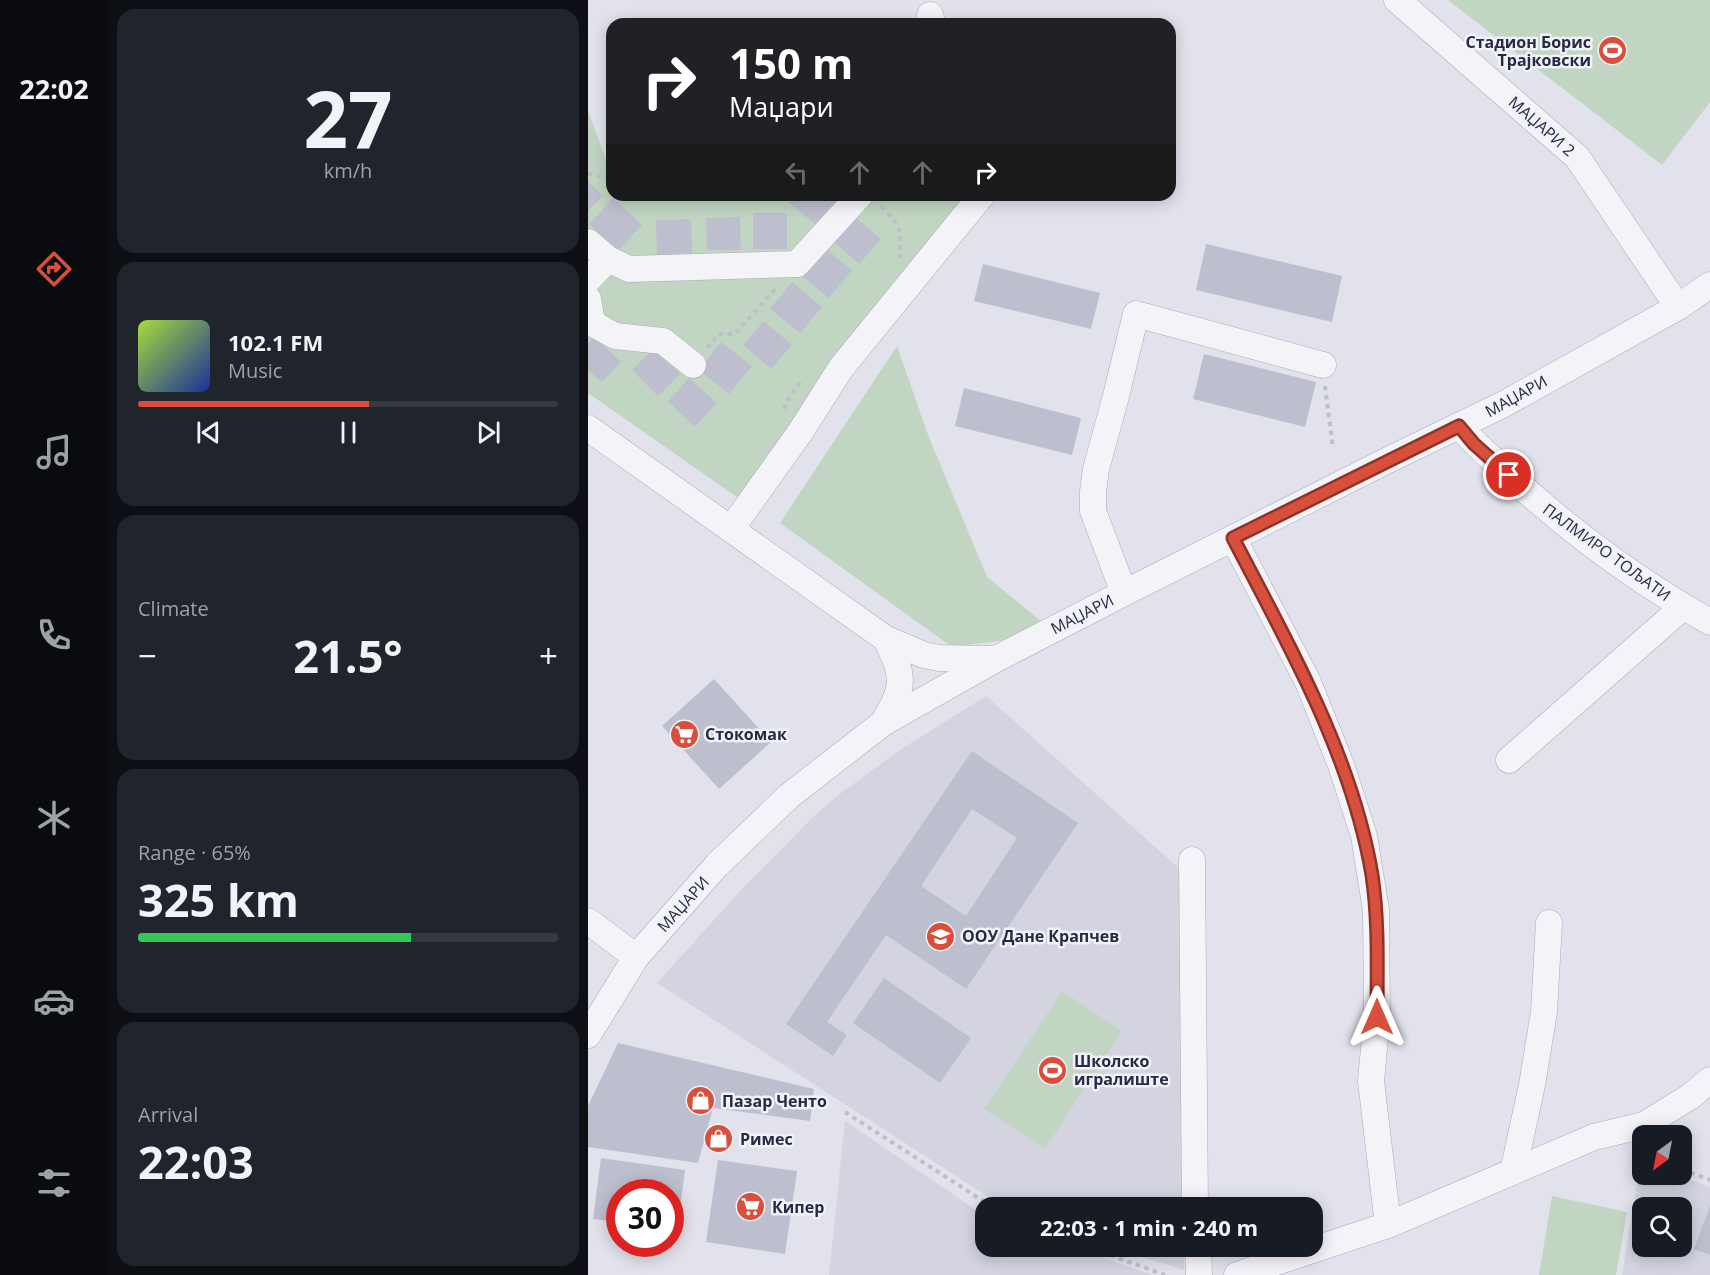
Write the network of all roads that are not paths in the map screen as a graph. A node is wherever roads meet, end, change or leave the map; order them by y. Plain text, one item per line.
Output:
1 (1397, 0) edge
2 (866, 201) edge
3 (977, 201) edge
4 (588, 242) edge
5 (609, 259) junction
6 (588, 280) edge
7 (1710, 285) edge
8 (588, 299) edge
9 (1678, 307) junction
10 (693, 365) road end
11 (1323, 365) road end
12 (1459, 426) junction
13 (588, 428) edge
14 (730, 529) junction
15 (1233, 538) junction
16 (1124, 593) junction
17 (1683, 607) junction
18 (1710, 622) edge
19 (886, 639) junction
20 (996, 659) junction
21 (883, 723) junction
22 (1509, 760) dead end
23 (1192, 860) dead end
24 (588, 921) edge
25 (1549, 923) dead end
26 (636, 957) junction
27 (588, 1035) edge
28 (1710, 1080) edge
29 (1513, 1172) junction
30 (1195, 1197) edge
31 (1388, 1225) junction
32 (1198, 1257) edge
33 (1199, 1275) edge
34 (1237, 1275) edge

1 - 9 street, МАЏАРИ 2
2 - 5 street
3 - 14 street
4 - 5 street
5 - 6 street
7 - 9 street, МАЏАРИ
8 - 10 street
9 - 12 street, МАЏАРИ
11 - 16 street
12 - 15 street, МАЏАРИ
12 - 17 street, ПАЛМИРО ТОЉАТИ
13 - 14 street, МАЏАРИ
14 - 19 street, МАЏАРИ
15 - 16 street, МАЏАРИ
15 - 31 street
16 - 20 street, МАЏАРИ
17 - 18 street, ПАЛМИРО ТОЉАТИ
17 - 22 street
19 - 20 street, МАЏАРИ
19 - 21 street, МАЏАРИ
20 - 21 street, МАЏАРИ
21 - 26 street, МАЏАРИ
23 - 30 street
24 - 26 street
25 - 29 street
26 - 27 street, МАЏАРИ
28 - 29 street
29 - 31 street
31 - 34 street
32 - 33 street

